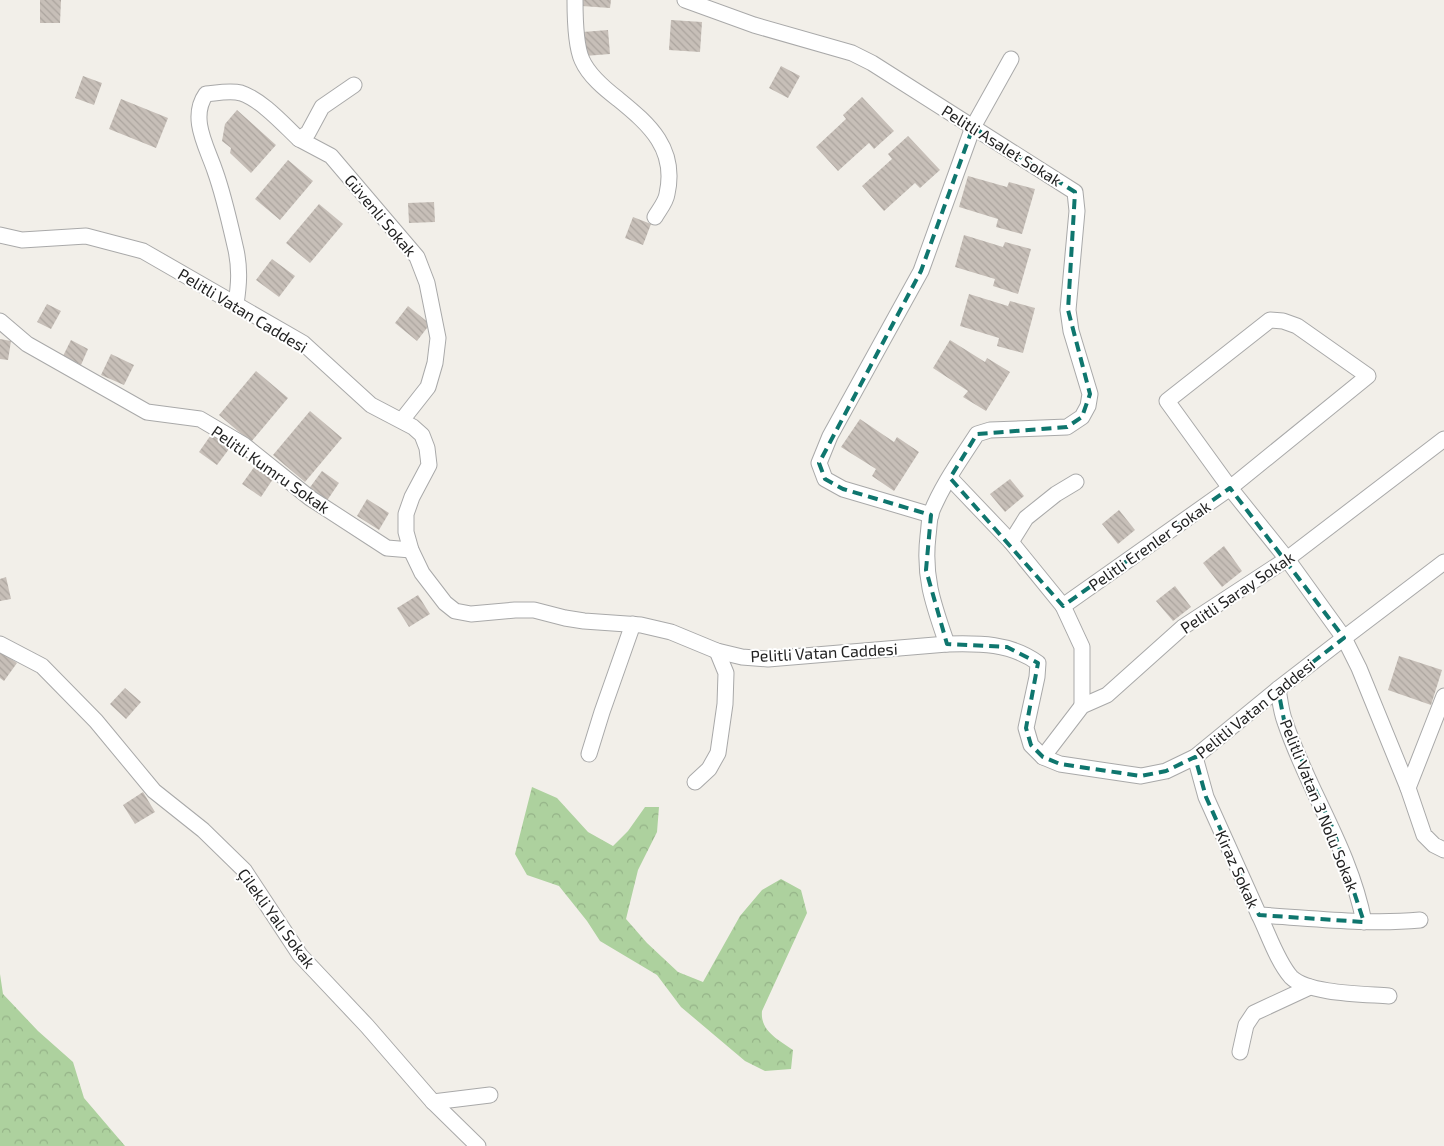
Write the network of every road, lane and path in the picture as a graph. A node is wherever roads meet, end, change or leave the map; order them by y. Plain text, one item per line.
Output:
1 (574, 0) edge
2 (685, 0) edge
3 (1011, 59) dead end
4 (354, 85) dead end
5 (973, 127) junction
6 (299, 140) junction
7 (655, 217) dead end
8 (0, 236) edge
9 (236, 304) junction
10 (0, 321) edge
11 (402, 420) junction
12 (1444, 439) edge
13 (950, 478) junction
14 (1076, 482) dead end
15 (1230, 488) junction
16 (931, 515) junction
17 (1010, 542) junction
18 (411, 550) junction
19 (1287, 559) junction
20 (1444, 562) edge
21 (1063, 606) junction
22 (633, 624) junction
23 (1344, 638) junction
24 (0, 644) edge
25 (947, 644) junction
26 (717, 651) junction
27 (1278, 688) junction
28 (1444, 696) edge
29 (1082, 706) junction
30 (589, 754) dead end
31 (1043, 757) junction
32 (1195, 757) junction
33 (695, 782) dead end
34 (1408, 788) junction
35 (1444, 850) edge
36 (1259, 915) junction
37 (1420, 920) dead end
38 (1364, 922) junction
39 (1310, 987) junction
40 (1389, 996) dead end
41 (1240, 1052) dead end
42 (490, 1095) dead end
43 (433, 1102) junction
44 (478, 1146) edge

1 - 7 street
2 - 5 street, Pelitli Asalet Sokak
3 - 5 street
4 - 6 street
5 - 13 street, Pelitli Asalet Sokak
5 - 16 street
6 - 9 street, Güvenli Sokak
6 - 11 street, Güvenli Sokak
8 - 9 street, Pelitli Vatan Caddesi
9 - 11 street, Pelitli Vatan Caddesi
10 - 18 street, Pelitli Kumru Sokak
11 - 18 street, Pelitli Vatan Caddesi
12 - 19 street, Pelitli Saray Sokak
13 - 16 street, Pelitli Asalet Sokak
13 - 17 street
14 - 17 street
15 - 15 street, Pelitli Erenler Sokak
15 - 19 street
15 - 21 street, Pelitli Erenler Sokak
16 - 25 street, Pelitli Asalet Sokak
17 - 21 street
18 - 22 street, Pelitli Vatan Caddesi
19 - 23 street
19 - 29 street, Pelitli Saray Sokak
20 - 23 street, Pelitli Vatan Caddesi
21 - 29 street
22 - 26 street, Pelitli Vatan Caddesi
22 - 30 street
23 - 27 street, Pelitli Vatan Caddesi
23 - 34 street
24 - 43 street, Çilekli Yalı Sokak
25 - 26 street, Pelitli Vatan Caddesi
25 - 31 street, Pelitli Vatan Caddesi
26 - 33 street
27 - 32 street, Pelitli Vatan Caddesi
27 - 38 street, Pelitli Vatan 3 Nolu Sokak
28 - 34 street
29 - 31 street, Pelitli Saray Sokak
31 - 32 street, Pelitli Vatan Caddesi
32 - 36 street, Kiraz Sokak
34 - 35 street
36 - 38 street, Kiraz Sokak
36 - 39 street
37 - 38 street, Kiraz Sokak
39 - 40 street
39 - 41 street
42 - 43 street
43 - 44 street, Çilekli Yalı Sokak

